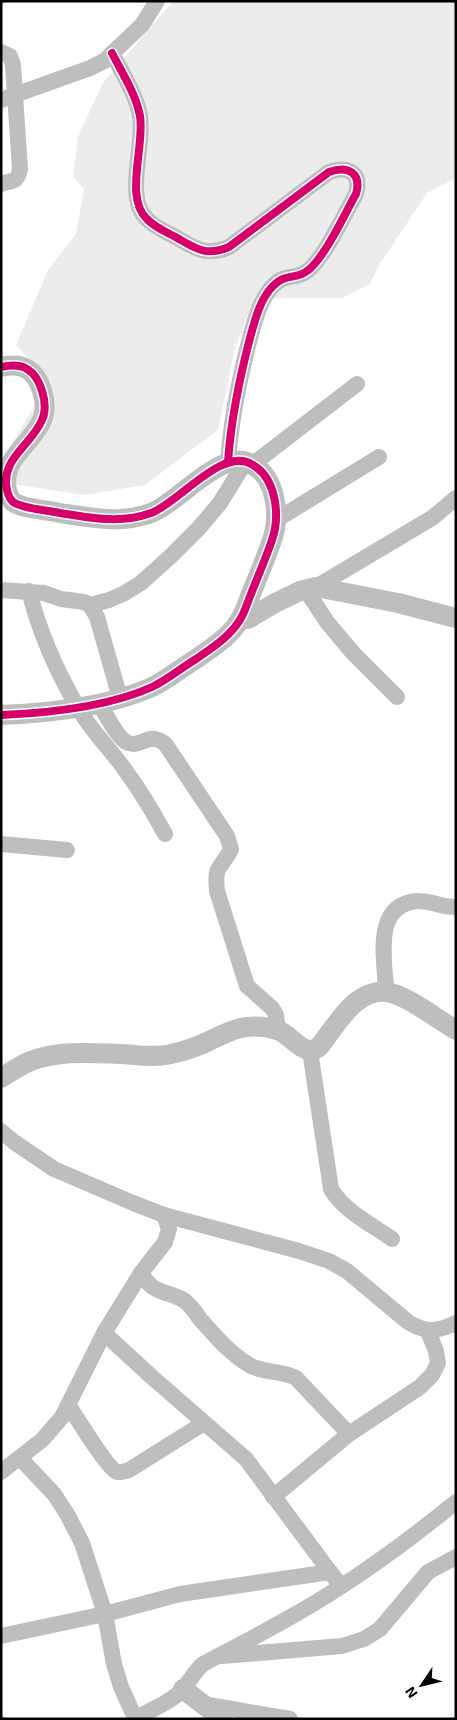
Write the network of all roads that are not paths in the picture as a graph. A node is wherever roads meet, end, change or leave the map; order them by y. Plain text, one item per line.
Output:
1 (158, 1) edge
2 (1, 52) edge
3 (112, 53) junction
4 (9, 97) edge
5 (1, 184) edge
6 (1, 367) edge
7 (357, 384) dead end
8 (379, 457) dead end
9 (242, 463) junction
10 (456, 498) edge
11 (276, 520) junction
12 (311, 588) junction
13 (1, 590) edge
14 (29, 591) junction
15 (90, 605) junction
16 (241, 618) junction
17 (456, 618) edge
18 (397, 697) dead end
19 (120, 698) junction
20 (99, 703) junction
21 (77, 707) junction
22 (1, 715) edge
23 (165, 834) dead end
24 (1, 844) edge
25 (67, 850) dead end
26 (456, 907) edge
27 (386, 992) junction
28 (278, 1030) junction
29 (456, 1030) edge
30 (310, 1050) junction
31 (1, 1078) edge
32 (1, 1131) edge
33 (164, 1215) junction
34 (392, 1239) dead end
35 (141, 1273) junction
36 (456, 1323) edge
37 (428, 1331) junction
38 (104, 1333) junction
39 (69, 1406) junction
40 (204, 1423) junction
41 (349, 1434) junction
42 (20, 1458) junction
43 (1, 1472) edge
44 (273, 1497) junction
45 (456, 1502) edge
46 (456, 1556) edge
47 (330, 1572) junction
48 (341, 1586) junction
49 (105, 1614) junction
50 (1, 1636) edge
51 (217, 1656) junction
52 (183, 1689) junction
53 (200, 1703) junction
54 (134, 1718) edge
55 (222, 1719) edge
56 (290, 1719) edge

1 - 3 street
2 - 4 street
3 - 4 street
3 - 9 street
4 - 5 street
6 - 9 street
7 - 9 street
8 - 11 street
9 - 11 street
9 - 15 street
10 - 12 street
11 - 16 street
12 - 16 street
12 - 17 street
12 - 18 street
13 - 14 street
14 - 15 street
14 - 21 street
15 - 19 street
16 - 19 street
19 - 20 street
20 - 21 street
20 - 28 street
21 - 22 street
21 - 23 street
24 - 25 street
26 - 27 street
27 - 29 street
27 - 30 street
28 - 30 street
28 - 31 street
30 - 34 street
32 - 33 street
33 - 35 street
33 - 37 street
35 - 38 street
35 - 41 street
36 - 37 street
37 - 41 street
38 - 39 street
38 - 40 street
39 - 40 street
39 - 42 street
40 - 44 street
41 - 44 street
42 - 43 street
42 - 49 street
44 - 47 street
45 - 48 street
46 - 51 street
47 - 48 street
47 - 49 street
48 - 51 street
49 - 50 street
49 - 54 street
51 - 52 street
52 - 53 street
52 - 54 street
53 - 55 street
53 - 56 street

